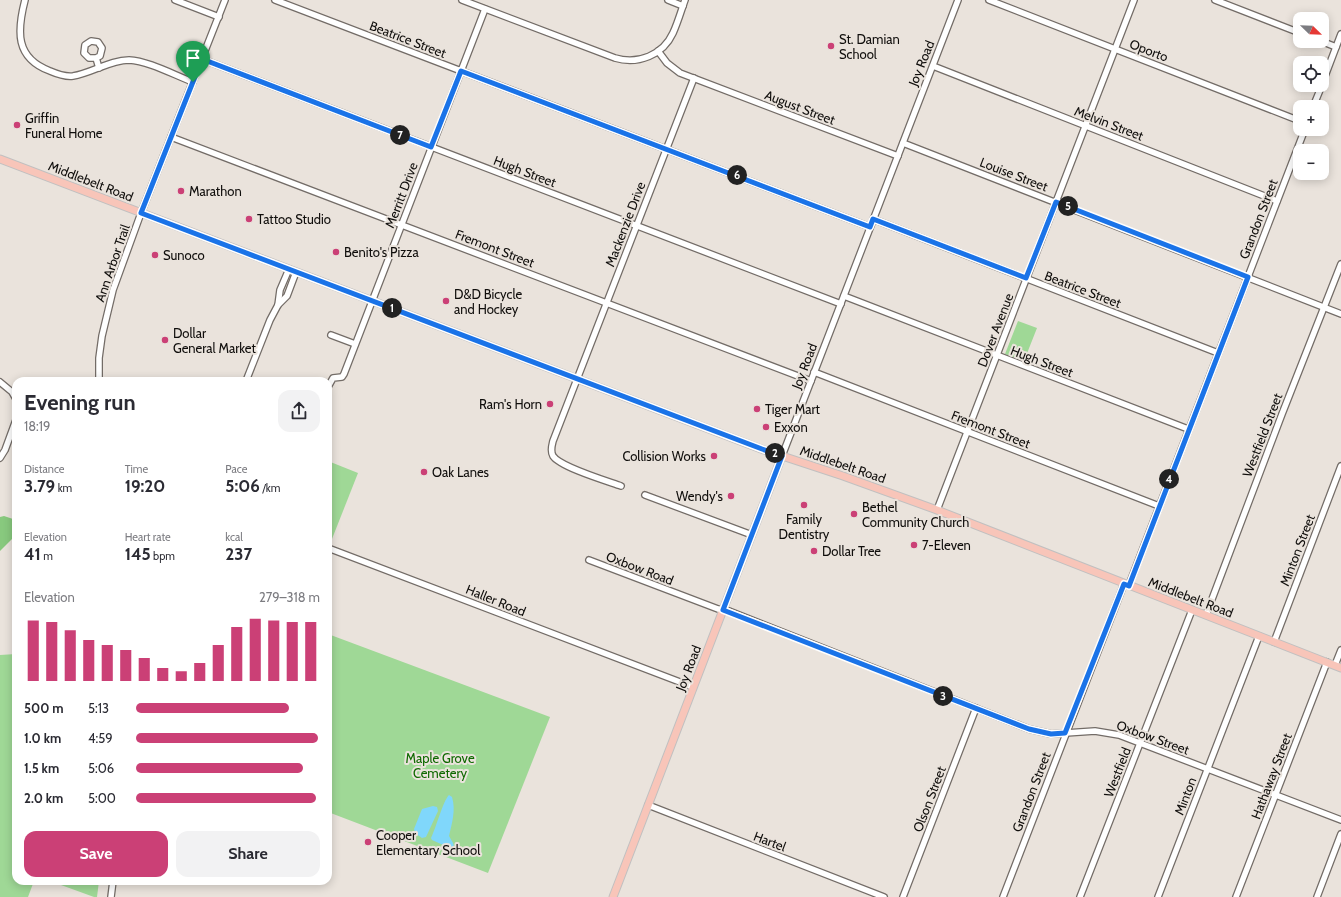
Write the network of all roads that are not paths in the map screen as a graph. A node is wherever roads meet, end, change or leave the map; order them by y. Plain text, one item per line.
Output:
1 (25, 0) edge
2 (175, 0) edge
3 (225, 0) edge
4 (275, 0) edge
5 (462, 0) edge
6 (668, 0) edge
7 (958, 0) edge
8 (989, 0) edge
9 (1134, 0) edge
10 (1215, 0) edge
11 (684, 3) edge
12 (485, 9) junction
13 (219, 17) junction
14 (1293, 30) edge
15 (1341, 34) edge
16 (1329, 44) edge
17 (1336, 47) junction
18 (1115, 49) junction
19 (658, 51) junction
20 (96, 58) dead end
21 (202, 59) junction
22 (933, 66) junction
23 (1329, 66) edge
24 (99, 68) junction
25 (461, 71) junction
26 (694, 78) junction
27 (193, 82) junction
28 (1293, 119) edge
29 (1086, 126) junction
30 (1302, 136) edge
31 (171, 137) junction
32 (903, 142) junction
33 (431, 147) junction
34 (666, 149) junction
35 (898, 156) junction
36 (0, 159) edge
37 (1277, 200) junction
38 (1056, 202) junction
39 (141, 213) junction
40 (873, 219) junction
41 (401, 224) junction
42 (636, 225) junction
43 (870, 227) junction
44 (1341, 264) edge
45 (289, 269) junction
46 (296, 272) junction
47 (1248, 277) junction
48 (1026, 278) junction
49 (844, 296) junction
50 (372, 301) junction
51 (606, 303) junction
52 (841, 304) junction
53 (278, 305) junction
54 (1324, 308) junction
55 (1341, 314) edge
56 (331, 335) dead end
57 (355, 344) junction
58 (1218, 353) junction
59 (997, 355) junction
60 (814, 372) junction
61 (99, 377) edge
62 (248, 377) edge
63 (577, 379) junction
64 (332, 380) edge
65 (811, 381) junction
66 (0, 382) edge
67 (12, 392) edge
68 (1188, 429) junction
69 (12, 431) edge
70 (967, 432) junction
71 (782, 456) junction
72 (0, 458) edge
73 (1341, 466) edge
74 (621, 486) dead end
75 (645, 495) dead end
76 (1159, 506) junction
77 (937, 510) junction
78 (752, 535) junction
79 (332, 550) edge
80 (590, 560) dead end
81 (1127, 584) junction
82 (684, 596) joint
83 (723, 610) junction
84 (1192, 610) junction
85 (1206, 615) junction
86 (1259, 636) junction
87 (1274, 642) junction
88 (1341, 650) edge
89 (1327, 662) junction
90 (1338, 667) edge
91 (693, 687) junction
92 (976, 708) junction
93 (1065, 733) junction
94 (1140, 743) junction
95 (1208, 769) junction
96 (1275, 796) junction
97 (648, 805) junction
98 (1341, 820) edge
99 (1341, 834) edge
100 (112, 885) edge
101 (111, 897) edge
102 (613, 897) edge
103 (884, 897) edge
104 (903, 897) edge
105 (1003, 897) edge
106 (1080, 897) edge
107 (1158, 897) edge
108 (1236, 897) edge
109 (1316, 897) edge

1 - 24 street
2 - 13 street
3 - 13 street, Ann Arbor Trail
4 - 25 street, Beatrice Street
5 - 12 street
6 - 11 street
7 - 22 street, Joy Road
8 - 18 street, Oporto
9 - 18 street, Dover Avenue
10 - 14 street
11 - 19 street
12 - 19 street
12 - 25 street, Merritt Drive
13 - 21 street, Ann Arbor Trail
15 - 17 street
16 - 17 street
17 - 23 street
18 - 28 street, Oporto
18 - 29 street, Dover Avenue
19 - 26 street
20 - 24 street
21 - 27 street, Ann Arbor Trail
21 - 33 street, Hugh Street
22 - 29 street, Melvin Street
22 - 32 street, Joy Road
24 - 27 street
25 - 33 street, Merritt Drive
25 - 34 street, Beatrice Street
26 - 34 street, Mackenzie Drive
26 - 35 street, August Street
27 - 31 street, Ann Arbor Trail
29 - 37 street, Melvin Street
29 - 38 street, Dover Avenue
30 - 37 street, Grandon Street
31 - 39 street, Ann Arbor Trail
31 - 41 street, Fremont Street
32 - 35 street, Joy Road
32 - 38 street, Louise Street
33 - 41 street, Merritt Drive
33 - 42 street, Hugh Street
34 - 42 street, Mackenzie Drive
34 - 43 street, Beatrice Street
35 - 40 street, Joy Road
36 - 39 main road, Middlebelt Road
37 - 47 street, Grandon Street
38 - 47 street, Louise Street
38 - 48 street, Dover Avenue
39 - 45 main road, Middlebelt Road
39 - 61 street, Ann Arbor Trail
40 - 43 street, Joy Road
40 - 48 street, Beatrice Street
41 - 50 street, Merritt Drive
41 - 51 street, Fremont Street
42 - 51 street, Mackenzie Drive
42 - 52 street, Hugh Street
43 - 49 street, Joy Road
44 - 54 street, Westfield Street
45 - 46 main road, Middlebelt Road
45 - 53 street
46 - 50 main road, Middlebelt Road
46 - 53 street
47 - 54 street, Louise Street
47 - 58 street, Grandon Street
48 - 58 street, Beatrice Street
48 - 59 street, Dover Avenue
49 - 52 street, Joy Road
49 - 59 street, Hugh Street
50 - 57 street, Merritt Drive
50 - 63 main road, Middlebelt Road
51 - 63 street, Mackenzie Drive
51 - 65 street, Fremont Street
52 - 60 street, Joy Road
53 - 62 street
54 - 55 street, Louise Street
54 - 85 street, Westfield Street
56 - 57 street
57 - 64 street, Merritt Drive
58 - 68 street, Grandon Street
59 - 68 street, Hugh Street
59 - 70 street, Dover Avenue
60 - 65 street, Joy Road
60 - 70 street, Fremont Street
63 - 71 main road, Middlebelt Road
63 - 74 street, Mackenzie Drive
65 - 71 street, Joy Road
66 - 67 street
68 - 76 street, Grandon Street
69 - 72 street
70 - 76 street, Fremont Street
70 - 77 street, Dover Avenue
71 - 77 main road, Middlebelt Road
71 - 78 main road, Joy Road
73 - 87 street, Minton Street
75 - 78 street
76 - 81 street, Grandon Street
77 - 81 main road, Middlebelt Road
78 - 83 main road, Joy Road
79 - 91 street, Haller Road
80 - 82 street, Oxbow Road
81 - 84 main road, Middlebelt Road
81 - 93 street, Grandon Street
82 - 83 street, Oxbow Street
83 - 91 main road, Joy Road
83 - 92 street, Oxbow Street
84 - 85 main road, Middlebelt Road
84 - 94 street, Westfield
85 - 86 main road, Middlebelt Road
86 - 87 main road, Middlebelt Road
86 - 95 street, Minton
87 - 89 main road, Middlebelt Road
88 - 90 street
89 - 90 main road, Middlebelt Road
89 - 96 street, Hathaway Street
91 - 97 main road, Joy Road
92 - 93 street, Oxbow Street
92 - 104 street, Olson Street
93 - 94 street, Oxbow Street
93 - 105 street, Grandon Street
94 - 95 street, Oxbow Street
94 - 106 street, Westfield
95 - 96 street, Oxbow Street
95 - 107 street, Minton
96 - 98 street, Oxbow Street
96 - 108 street, Hathaway Street
97 - 102 main road, Joy Road
97 - 103 street, Hartel
99 - 109 street
100 - 101 street

